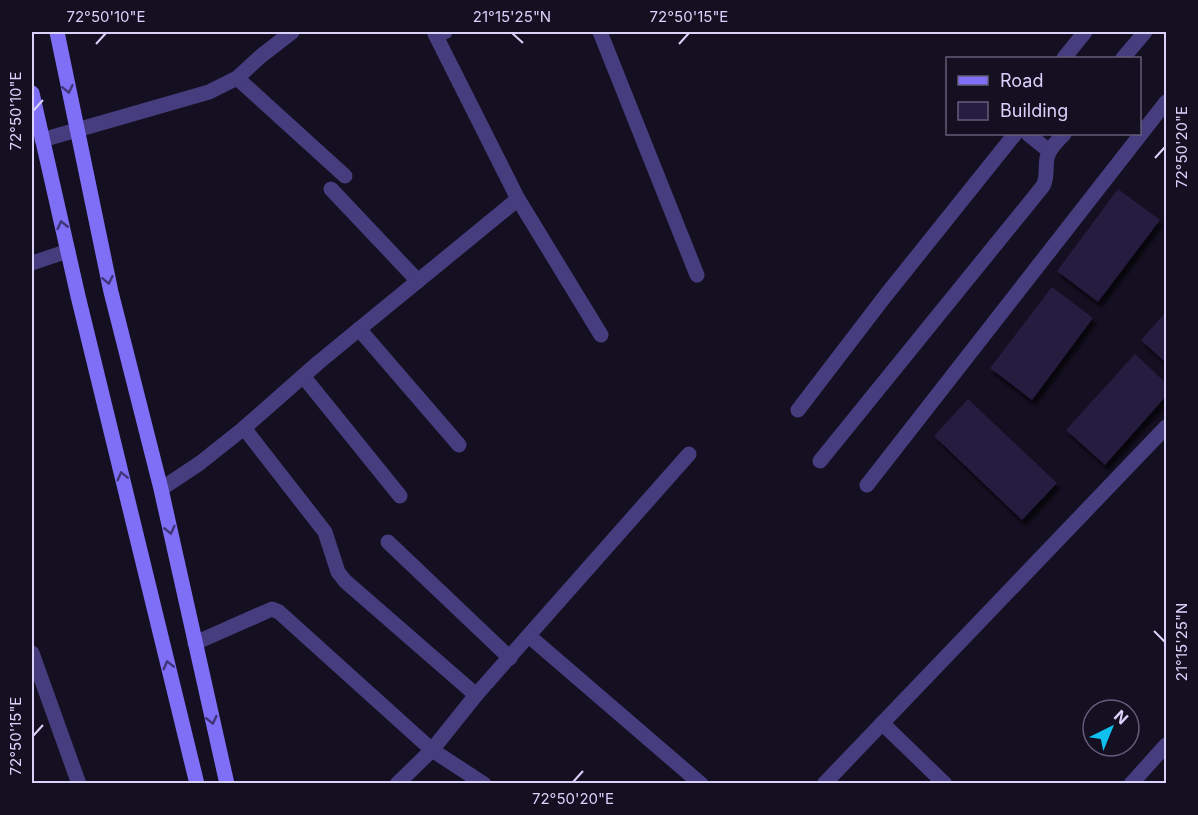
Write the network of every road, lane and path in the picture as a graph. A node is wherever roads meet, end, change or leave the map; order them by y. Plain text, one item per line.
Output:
1 (57, 32) edge
2 (292, 32) edge
3 (446, 32) edge
4 (600, 32) edge
5 (1085, 32) edge
6 (1145, 32) edge
7 (1065, 57) edge
8 (1124, 57) edge
9 (237, 78) junction
10 (32, 93) edge
11 (1167, 102) edge
12 (77, 129) junction
13 (1014, 135) edge
14 (1029, 135) edge
15 (1063, 135) edge
16 (42, 140) junction
17 (1049, 151) junction
18 (345, 176) dead end
19 (331, 189) dead end
20 (518, 199) junction
21 (69, 251) junction
22 (32, 263) edge
23 (697, 275) dead end
24 (418, 281) junction
25 (359, 329) junction
26 (601, 335) dead end
27 (303, 376) junction
28 (798, 410) dead end
29 (1167, 427) edge
30 (244, 428) junction
31 (459, 445) dead end
32 (689, 454) dead end
33 (820, 461) dead end
34 (867, 485) dead end
35 (161, 489) junction
36 (400, 496) dead end
37 (388, 542) dead end
38 (529, 636) junction
39 (195, 643) junction
40 (32, 653) edge
41 (510, 658) junction
42 (476, 695) junction
43 (882, 723) junction
44 (1167, 745) edge
45 (432, 750) junction
46 (79, 783) edge
47 (196, 783) edge
48 (226, 783) edge
49 (396, 783) edge
50 (484, 783) edge
51 (701, 783) edge
52 (824, 783) edge
53 (945, 783) edge
54 (1131, 783) edge

1 -> 12 main road
2 - 9 street
3 - 20 street
4 - 23 street
5 - 7 street
6 - 8 street
9 - 12 street
9 - 18 street
10 - 16 main road
11 - 34 street
12 - 16 street
12 -> 35 main road
13 - 28 street
14 - 17 street
15 - 17 street
21 -> 16 main road
17 - 33 street
19 - 24 street
20 - 24 street
20 - 26 street
21 - 22 street
47 -> 21 main road
24 - 25 street
25 - 27 street
25 - 31 street
27 - 30 street
27 - 36 street
29 - 43 street
30 - 35 street
30 - 42 street
32 - 38 street
35 -> 39 main road
37 - 41 street
38 - 41 street
38 - 51 street
39 - 45 street
39 -> 48 main road
40 - 46 street
41 - 42 street
42 - 45 street
43 - 52 street
43 - 53 street
44 - 54 street
45 - 49 street
45 - 50 street

